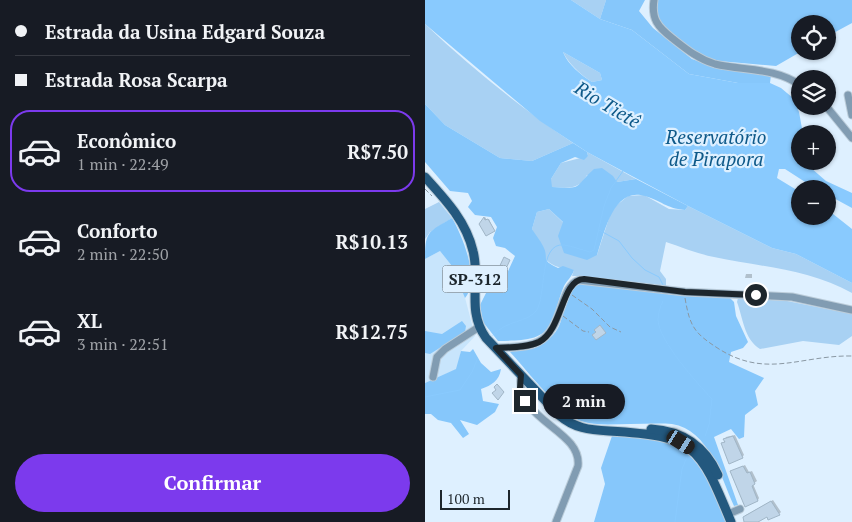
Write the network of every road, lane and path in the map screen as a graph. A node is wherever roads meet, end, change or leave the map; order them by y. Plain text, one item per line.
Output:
1 (655, 0) edge
2 (791, 80) edge
3 (848, 95) dead end
4 (852, 114) edge
5 (833, 115) edge
6 (852, 138) edge
7 (425, 177) edge
8 (567, 292) junction
9 (685, 292) junction
10 (852, 310) edge
11 (560, 315) junction
12 (479, 327) junction
13 (589, 332) dead end
14 (621, 332) dead end
15 (496, 348) junction
16 (852, 356) edge
17 (521, 375) junction
18 (433, 377) dead end
19 (604, 431) junction
20 (556, 522) edge
21 (731, 522) edge
22 (737, 522) edge

1 - 2 lane
3 - 4 lane
5 - 6 lane
7 - 12 main road, SP-312
8 - 9 lane
8 - 11 lane
8 - 14 path
9 - 10 lane
9 - 16 path
11 - 13 path
11 - 15 lane
12 - 15 main road, SP-312
12 - 18 lane
15 - 17 main road, SP-312
17 - 19 main road, SP-312
17 - 20 lane
19 - 21 main road, SP-312
19 - 22 main road, SP-312

